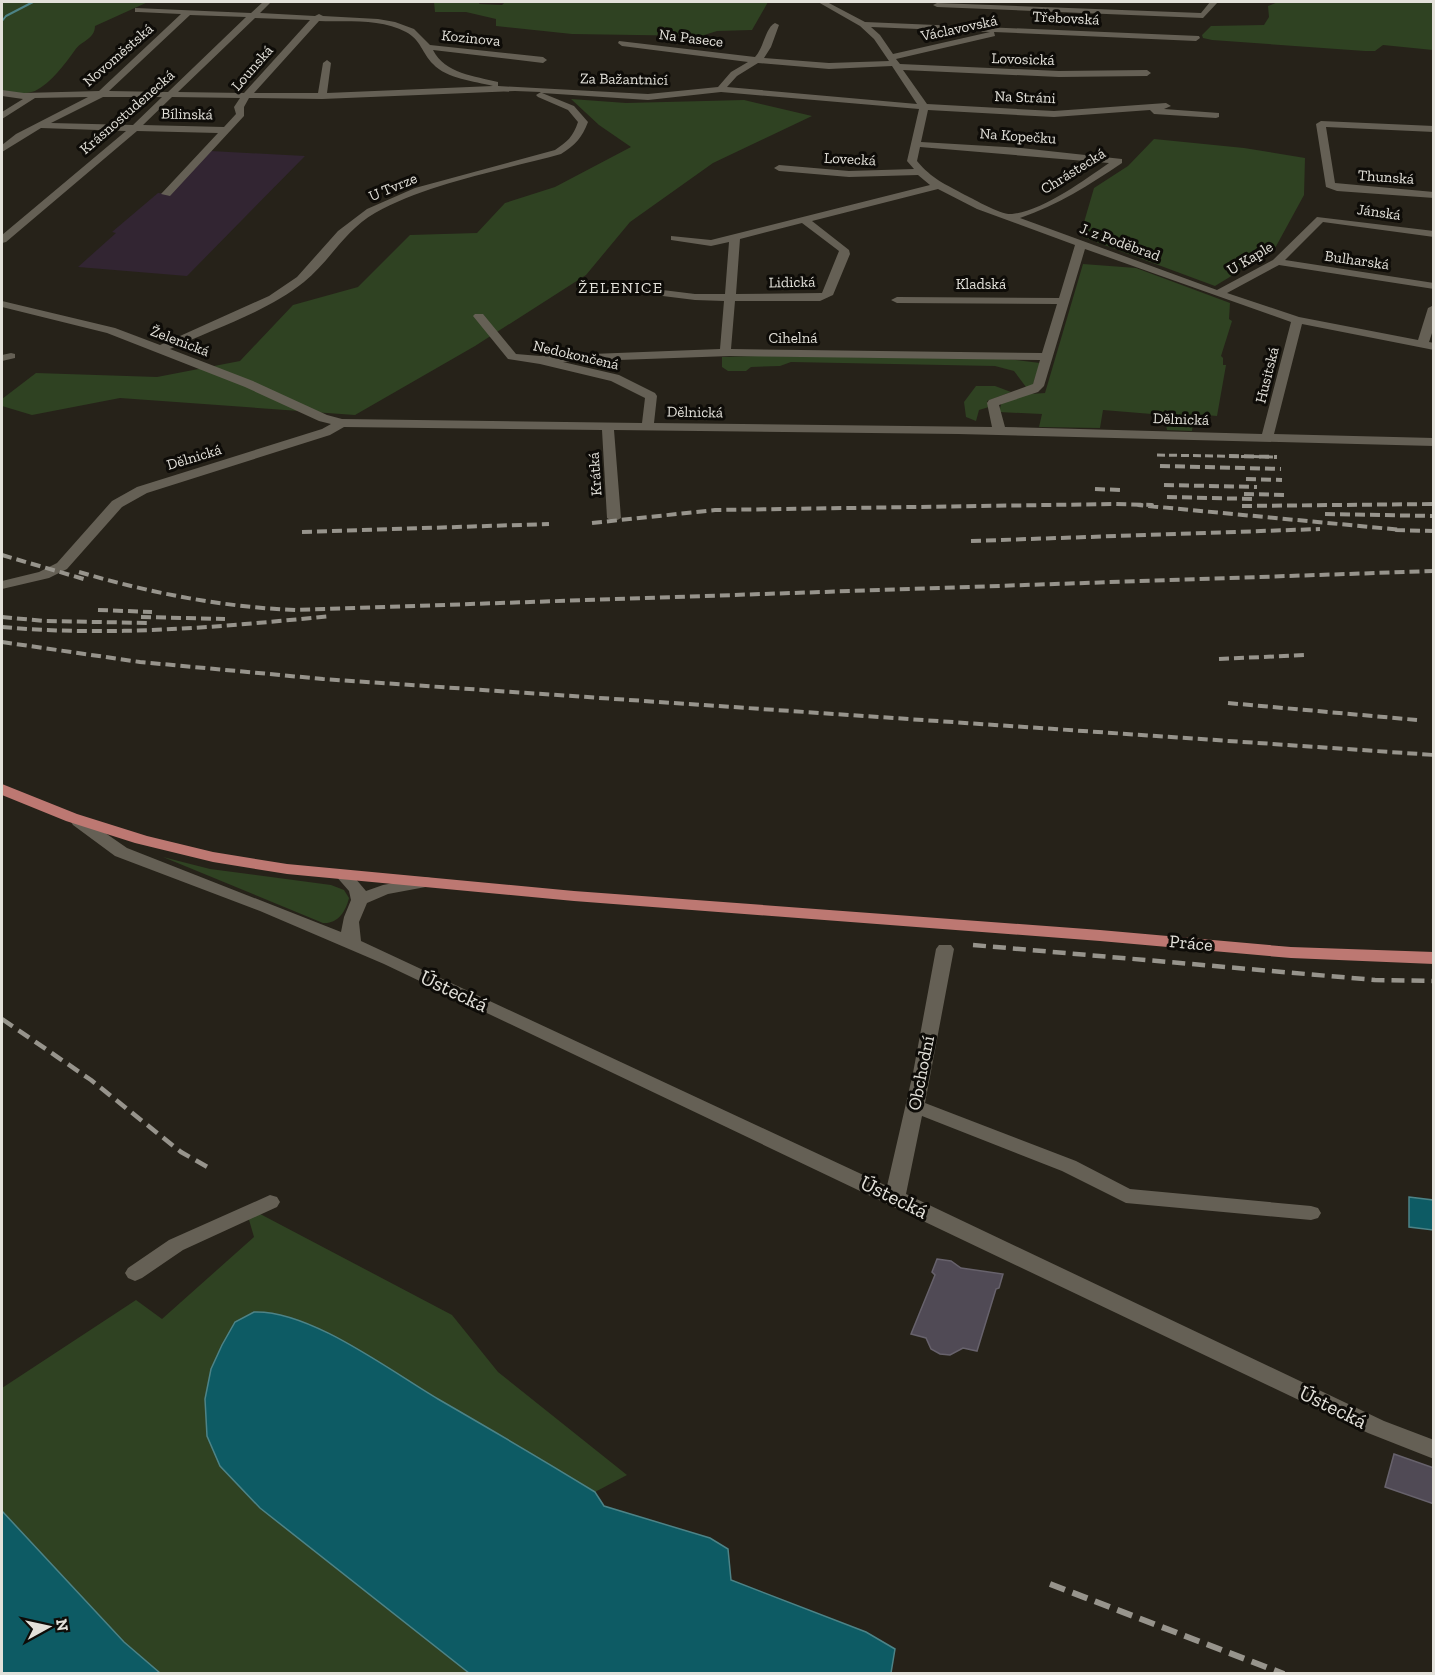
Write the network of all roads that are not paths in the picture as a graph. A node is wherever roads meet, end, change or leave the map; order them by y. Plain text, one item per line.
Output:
1 (267, 2) edge
2 (822, 2) edge
3 (1042, 2) edge
4 (1213, 4) edge
5 (937, 5) dead end
6 (1199, 5) dead end
7 (1067, 7) edge
8 (138, 10) dead end
9 (188, 12) junction
10 (253, 14) junction
11 (319, 16) junction
12 (1047, 18) dead end
13 (1036, 22) dead end
14 (863, 24) junction
15 (776, 25) dead end
16 (1016, 29) junction
17 (1196, 38) dead end
18 (622, 43) dead end
19 (427, 47) junction
20 (543, 60) dead end
21 (757, 60) junction
22 (894, 62) junction
23 (327, 63) dead end
24 (1147, 73) dead end
25 (515, 88) junction
26 (721, 89) junction
27 (2, 93) edge
28 (101, 94) junction
29 (171, 95) junction
30 (33, 96) junction
31 (322, 96) junction
32 (245, 97) junction
33 (1166, 106) dead end
34 (924, 107) junction
35 (1125, 109) junction
36 (1216, 115) dead end
37 (2, 116) edge
38 (39, 126) junction
39 (135, 128) junction
40 (1434, 129) edge
41 (227, 130) junction
42 (914, 144) junction
43 (2, 149) edge
44 (1119, 161) joint
45 (779, 168) dead end
46 (920, 172) junction
47 (936, 186) junction
48 (166, 194) dead end
49 (1434, 195) edge
50 (1009, 218) junction
51 (803, 219) junction
52 (1321, 219) joint
53 (1434, 234) edge
54 (735, 237) junction
55 (675, 238) dead end
56 (2, 240) edge
57 (1081, 243) junction
58 (1277, 262) junction
59 (1434, 286) edge
60 (614, 287) dead end
61 (1218, 294) junction
62 (729, 297) junction
63 (897, 300) dead end
64 (1065, 301) junction
65 (2, 304) edge
66 (1434, 308) edge
67 (479, 316) dead end
68 (1297, 320) junction
69 (1428, 346) edge
70 (160, 349) junction
71 (725, 353) junction
72 (1046, 357) junction
73 (540, 360) junction
74 (342, 423) junction
75 (608, 427) junction
76 (646, 428) junction
77 (999, 430) junction
78 (1267, 438) junction
79 (1434, 442) edge
80 (614, 518) dead end
81 (2, 585) edge
82 (2, 789) edge
83 (78, 822) junction
84 (343, 874) junction
85 (425, 882) junction
86 (360, 900) junction
87 (354, 945) junction
88 (945, 949) dead end
89 (1434, 958) edge
90 (915, 1106) junction
91 (895, 1197) junction
92 (270, 1202) dead end
93 (1311, 1214) dead end
94 (135, 1273) dead end
95 (1434, 1450) edge

1 - 10 street, Krásnostudenecká
2 - 14 street
3 - 7 street
4 - 6 street
4 - 7 street
5 - 7 street
7 - 12 street
8 - 9 street
9 - 10 street
9 - 28 street, Novoměstská
10 - 11 street
10 - 29 street, Krásnostudenecká
11 - 19 street
11 - 32 street, Lounská
13 - 16 street, Václavovská
14 - 16 street, Třebovská
14 - 22 street
15 - 21 street
16 - 17 street, Třebovská
16 - 22 street, Václavovská
18 - 21 street, Na Pasece
19 - 20 street, Kozinova
19 - 25 street, Kozinova
21 - 22 street, Lovosická
21 - 26 street
22 - 24 street, Lovosická
22 - 34 street
23 - 31 street
25 - 26 street, Za Bažantnicí
25 - 31 street, Za Bažantnicí
25 - 70 street, U Tvrze
26 - 34 street, Za Bažantnicí
27 - 30 street, Za Bažantnicí
28 - 29 street, Za Bažantnicí
28 - 30 street, Za Bažantnicí
28 - 38 street, Novoměstská
29 - 32 street, Za Bažantnicí
29 - 39 street, Krásnostudenecká
30 - 37 street
31 - 32 street, Za Bažantnicí
32 - 41 street, Lounská
33 - 35 street, Na Stráni
34 - 35 street, Na Stráni
34 - 42 street
35 - 36 street, Na Stráni
38 - 39 street, Bílinská
38 - 43 street, Novoměstská
39 - 41 street, Bílinská
39 - 56 street, Krásnostudenecká
40 - 49 street, Thunská
41 - 48 street, Lounská
42 - 44 street, Na Kopečku
42 - 46 street
44 - 50 street, Chrástecká
45 - 46 street, Lovecká
46 - 47 street, J. z Poděbrad
47 - 50 street, J. z Poděbrad
47 - 51 street
50 - 57 street, J. z Poděbrad
51 - 54 street
51 - 62 street, Lidická
52 - 53 street, Jánská
52 - 58 street, U Kaple
54 - 55 street
54 - 62 street
57 - 61 street, J. z Poděbrad
57 - 64 street
58 - 59 street, Bulharská
58 - 61 street, U Kaple
60 - 62 street
61 - 68 street, J. z Poděbrad
62 - 71 street
63 - 64 street, Kladská
64 - 72 street
65 - 70 street, Želenická
66 - 69 street
67 - 73 street, Nedokončená
68 - 69 street, J. z Poděbrad
68 - 78 street, Husitská
70 - 74 street, Želenická
71 - 72 street, Cihelná
71 - 73 street, Cihelná
72 - 77 street
73 - 76 street, Nedokončená
74 - 75 street, Dělnická
74 - 81 street, Dělnická
75 - 76 street, Dělnická
75 - 80 street, Krátká
76 - 77 street, Dělnická
77 - 78 street, Dělnická
78 - 79 street, Dělnická
82 - 83 main road, Ústecká
83 - 84 main road, Ústecká
83 - 87 street, Ústecká
84 - 85 main road, Ústecká
84 - 86 street
85 - 86 street
85 - 89 main road, Práce
86 - 87 street
87 - 91 street, Ústecká
88 - 90 street, Obchodní
90 - 91 street, Obchodní
90 - 93 street
91 - 95 street, Ústecká
92 - 94 street

